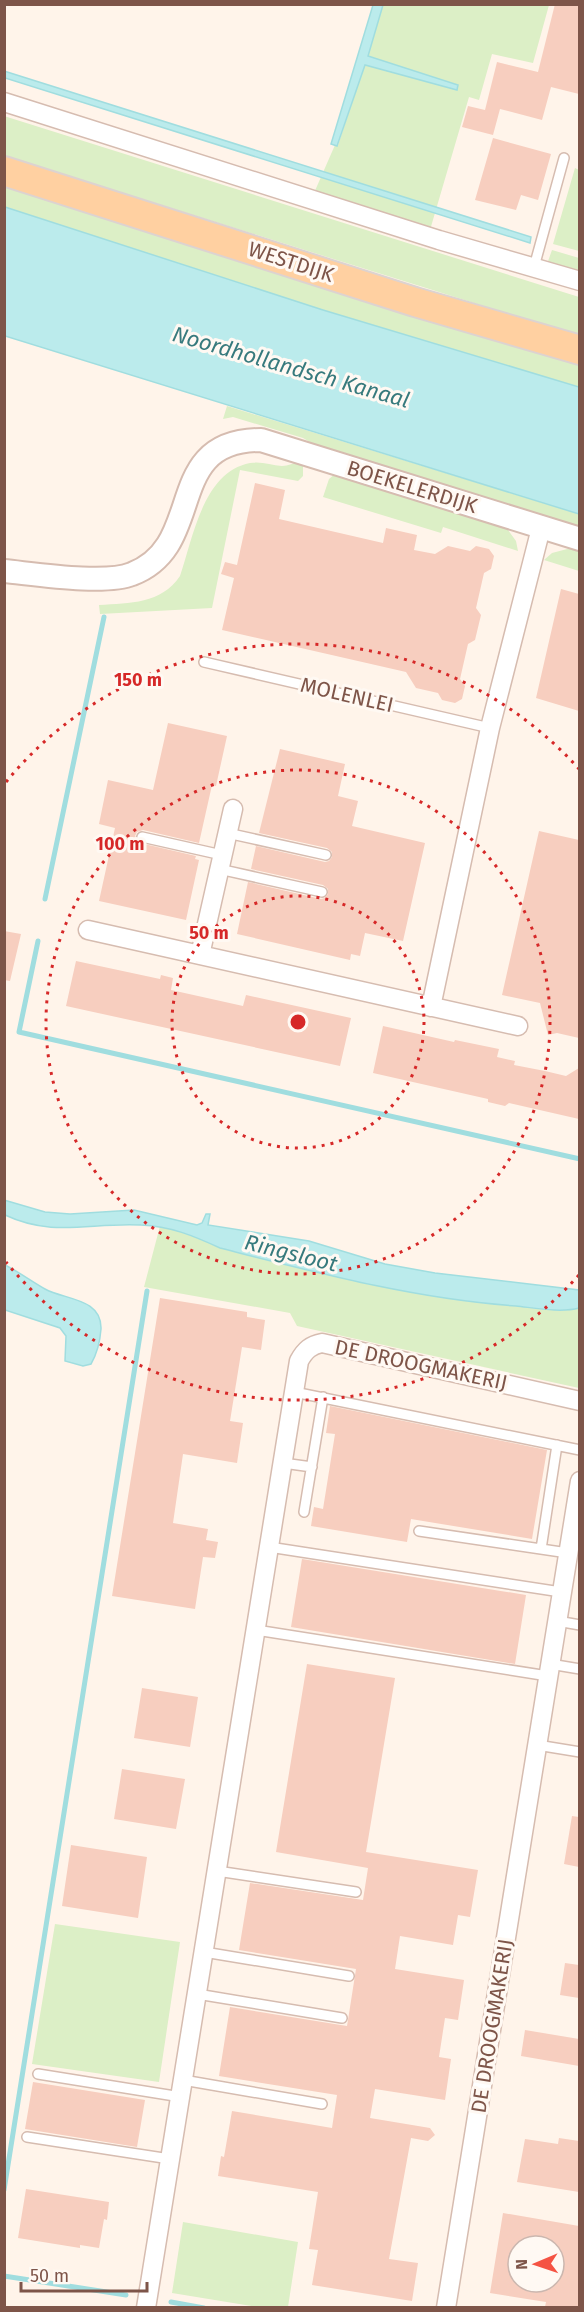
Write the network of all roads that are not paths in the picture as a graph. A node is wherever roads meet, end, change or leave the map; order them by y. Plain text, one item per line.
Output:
1 (4, 102) edge
2 (564, 158) dead end
3 (4, 171) edge
4 (534, 267) junction
5 (579, 280) edge
6 (579, 350) edge
7 (541, 528) junction
8 (579, 539) edge
9 (4, 571) edge
10 (204, 662) dead end
11 (490, 728) junction
12 (233, 810) dead end
13 (227, 833) junction
14 (142, 837) dead end
15 (326, 855) dead end
16 (221, 862) junction
17 (322, 892) dead end
18 (87, 930) dead end
19 (200, 955) junction
20 (432, 1007) junction
21 (518, 1026) dead end
22 (294, 1392) junction
23 (323, 1397) junction
24 (579, 1401) edge
25 (557, 1445) junction
26 (579, 1450) edge
27 (283, 1462) junction
28 (312, 1467) junction
29 (579, 1481) edge
30 (578, 1499) edge
31 (304, 1512) dead end
32 (419, 1531) dead end
33 (572, 1545) edge
34 (269, 1547) junction
35 (541, 1549) junction
36 (561, 1592) junction
37 (557, 1621) junction
38 (579, 1625) edge
39 (256, 1630) junction
40 (579, 1668) edge
41 (549, 1670) junction
42 (537, 1745) junction
43 (579, 1752) edge
44 (217, 1871) junction
45 (356, 1892) dead end
46 (204, 1952) junction
47 (349, 1976) dead end
48 (197, 1995) junction
49 (342, 2018) dead end
50 (38, 2074) dead end
51 (182, 2089) junction
52 (322, 2104) dead end
53 (27, 2137) dead end
54 (170, 2159) junction
55 (146, 2307) edge
56 (446, 2307) edge

1 - 4 street
2 - 4 lane
3 - 6 main road, WESTDIJK
4 - 5 street
7 - 8 street, BOEKELERDIJK
7 - 9 street, BOEKELERDIJK
7 - 11 street
10 - 11 lane, MOLENLEI
11 - 20 street
12 - 13 street
13 - 15 lane
13 - 16 street
14 - 16 lane
16 - 17 lane
16 - 19 street
18 - 19 street
19 - 20 street
20 - 21 street
22 - 23 lane
22 - 24 street, DE DROOGMAKERIJ
22 - 27 street, DE DROOGMAKERIJ
23 - 25 lane
23 - 28 lane
25 - 26 lane
25 - 35 lane
27 - 28 lane
27 - 34 street, DE DROOGMAKERIJ
28 - 31 lane
29 - 30 street, DE DROOGMAKERIJ
30 - 33 street, DE DROOGMAKERIJ
32 - 35 lane
33 - 35 lane
33 - 36 street, DE DROOGMAKERIJ
34 - 36 lane
34 - 39 street, DE DROOGMAKERIJ
36 - 37 street, DE DROOGMAKERIJ
37 - 38 lane
37 - 41 street, DE DROOGMAKERIJ
39 - 41 lane
39 - 44 street, DE DROOGMAKERIJ
40 - 41 lane
41 - 42 street, DE DROOGMAKERIJ
42 - 43 lane
42 - 56 street, DE DROOGMAKERIJ
44 - 45 lane
44 - 46 street, DE DROOGMAKERIJ
46 - 47 lane
46 - 48 street, DE DROOGMAKERIJ
48 - 49 lane
48 - 51 street, DE DROOGMAKERIJ
50 - 51 lane
51 - 52 lane
51 - 54 street, DE DROOGMAKERIJ
53 - 54 lane
54 - 55 street, DE DROOGMAKERIJ

